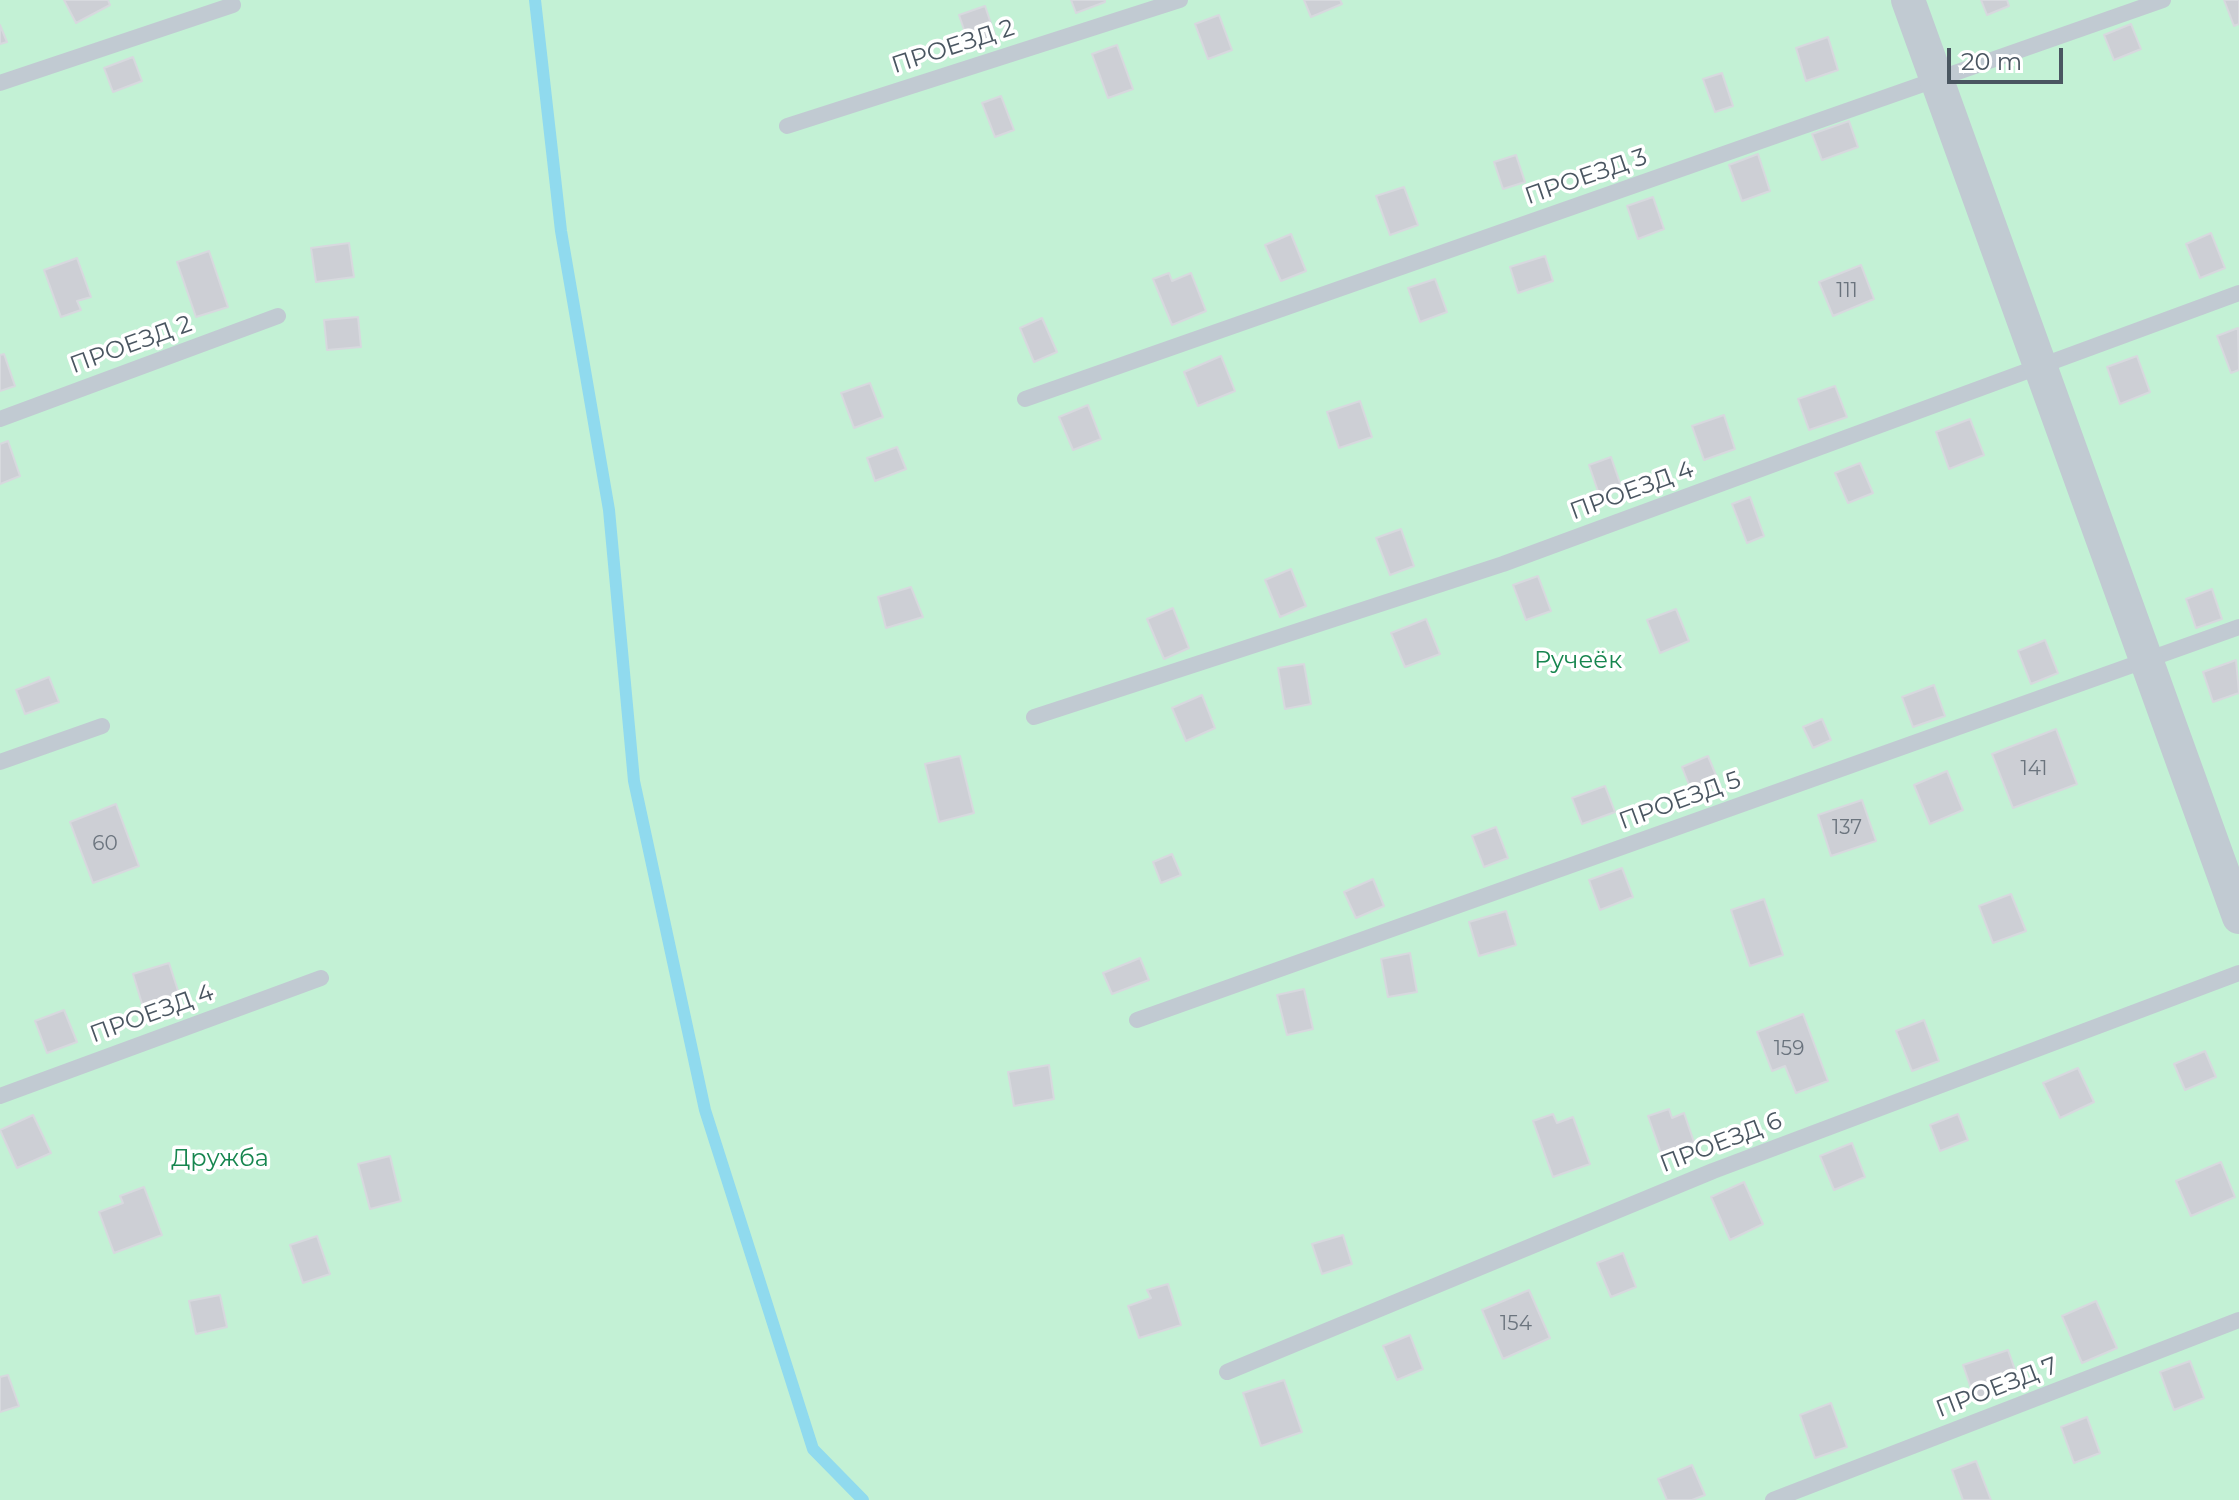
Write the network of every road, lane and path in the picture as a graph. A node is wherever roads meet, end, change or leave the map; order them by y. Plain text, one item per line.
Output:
1 (1180, 0) edge
2 (1908, 0) edge
3 (2163, 0) edge
4 (233, 5) dead end
5 (1937, 79) junction
6 (0, 83) edge
7 (787, 126) dead end
8 (2239, 293) edge
9 (278, 316) dead end
10 (2041, 368) junction
11 (1025, 399) dead end
12 (0, 419) edge
13 (2239, 627) edge
14 (2147, 660) junction
15 (1034, 717) dead end
16 (102, 726) dead end
17 (0, 762) edge
18 (2239, 917) edge
19 (2239, 973) edge
20 (321, 978) dead end
21 (1137, 1020) dead end
22 (0, 1096) edge
23 (2239, 1320) edge
24 (1227, 1372) dead end
25 (1773, 1500) edge

1 - 7 lane, ПРОЕЗД 2
2 - 5 street
3 - 5 lane, ПРОЕЗД 3
4 - 6 lane
5 - 10 street
5 - 11 lane, ПРОЕЗД 3
8 - 10 lane, ПРОЕЗД 4
9 - 12 lane, ПРОЕЗД 2
10 - 14 street
10 - 15 lane, ПРОЕЗД 4
13 - 14 lane, ПРОЕЗД 5
14 - 18 street
14 - 21 lane, ПРОЕЗД 5
16 - 17 lane
19 - 24 lane, ПРОЕЗД 6
20 - 22 lane, ПРОЕЗД 4
23 - 25 lane, ПРОЕЗД 7

